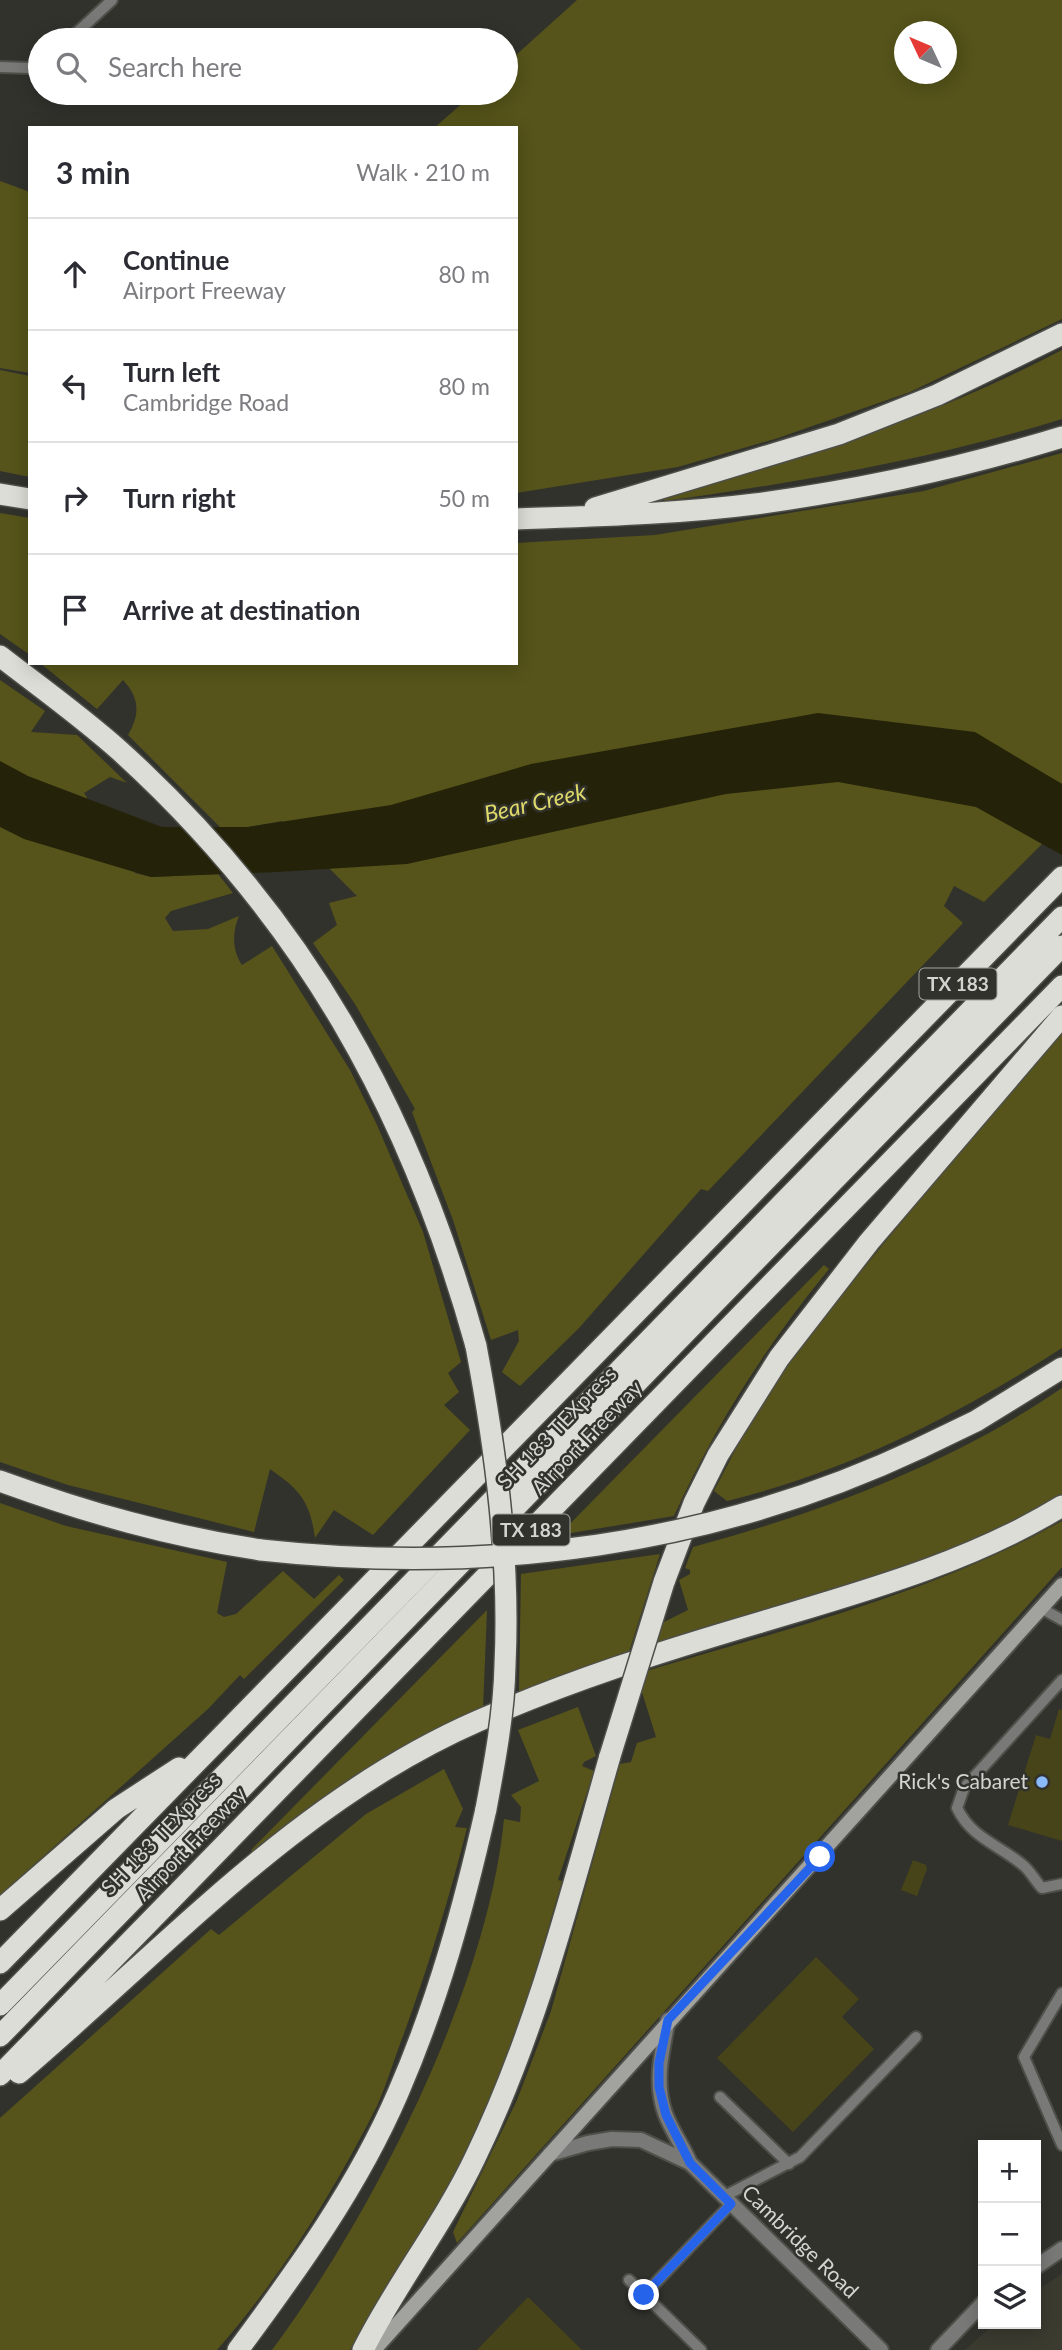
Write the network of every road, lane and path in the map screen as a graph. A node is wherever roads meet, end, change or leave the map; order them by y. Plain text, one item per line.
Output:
1 (112, 0) edge
2 (82, 28) edge
3 (0, 67) edge
4 (28, 68) edge
5 (1062, 334) edge
6 (1062, 438) edge
7 (0, 494) edge
8 (28, 499) edge
9 (570, 517) junction
10 (518, 519) edge
11 (0, 656) edge
12 (1062, 877) edge
13 (1062, 917) edge
14 (1049, 949) edge
15 (1062, 986) edge
16 (1062, 1016) edge
17 (1062, 1368) edge
18 (0, 1481) edge
19 (1062, 1506) edge
20 (1062, 1585) edge
21 (1041, 1608) junction
22 (1062, 1620) edge
23 (1062, 1681) edge
24 (212, 1746) junction
25 (1062, 1884) edge
26 (0, 1910) edge
27 (0, 1963) edge
28 (1062, 1993) edge
29 (0, 2005) edge
30 (668, 2020) junction
31 (0, 2036) edge
32 (916, 2037) dead end
33 (0, 2075) edge
34 (0, 2089) edge
35 (720, 2097) dead end
36 (1062, 2146) edge
37 (550, 2154) junction
38 (690, 2163) junction
39 (789, 2164) junction
40 (727, 2201) junction
41 (1062, 2249) edge
42 (1037, 2266) edge
43 (629, 2280) dead end
44 (644, 2295) junction
45 (978, 2308) edge
46 (238, 2350) edge
47 (363, 2350) edge
48 (374, 2350) edge
49 (701, 2350) edge
50 (881, 2350) edge
51 (938, 2350) edge

1 - 2 lane
3 - 4 lane
5 - 9 highway
6 - 9 highway
7 - 8 highway
9 - 10 highway
11 - 46 highway, bridge
12 - 24 highway, TX 183
13 - 14 highway, SH 183 TEXpress
14 - 29 highway, SH 183 TEXpress
14 - 31 highway, SH 183 TEXpress
15 - 33 highway, Airport Freeway / TX 183
16 - 47 highway, bridge
17 - 18 highway, bridge
19 - 34 highway
20 - 21 main road
21 - 22 lane
21 - 30 main road
23 - 25 lane
24 - 26 highway
24 - 27 highway, TX 183
28 - 36 lane
30 - 37 main road
30 - 38 street, Cambridge Road
32 - 39 lane
35 - 39 lane
37 - 38 street, Cambridge Road
37 - 48 main road
38 - 40 street, Cambridge Road
39 - 40 lane
40 - 44 lane
40 - 50 street, Cambridge Road
41 - 42 street
43 - 44 lane
44 - 49 lane
45 - 51 street

